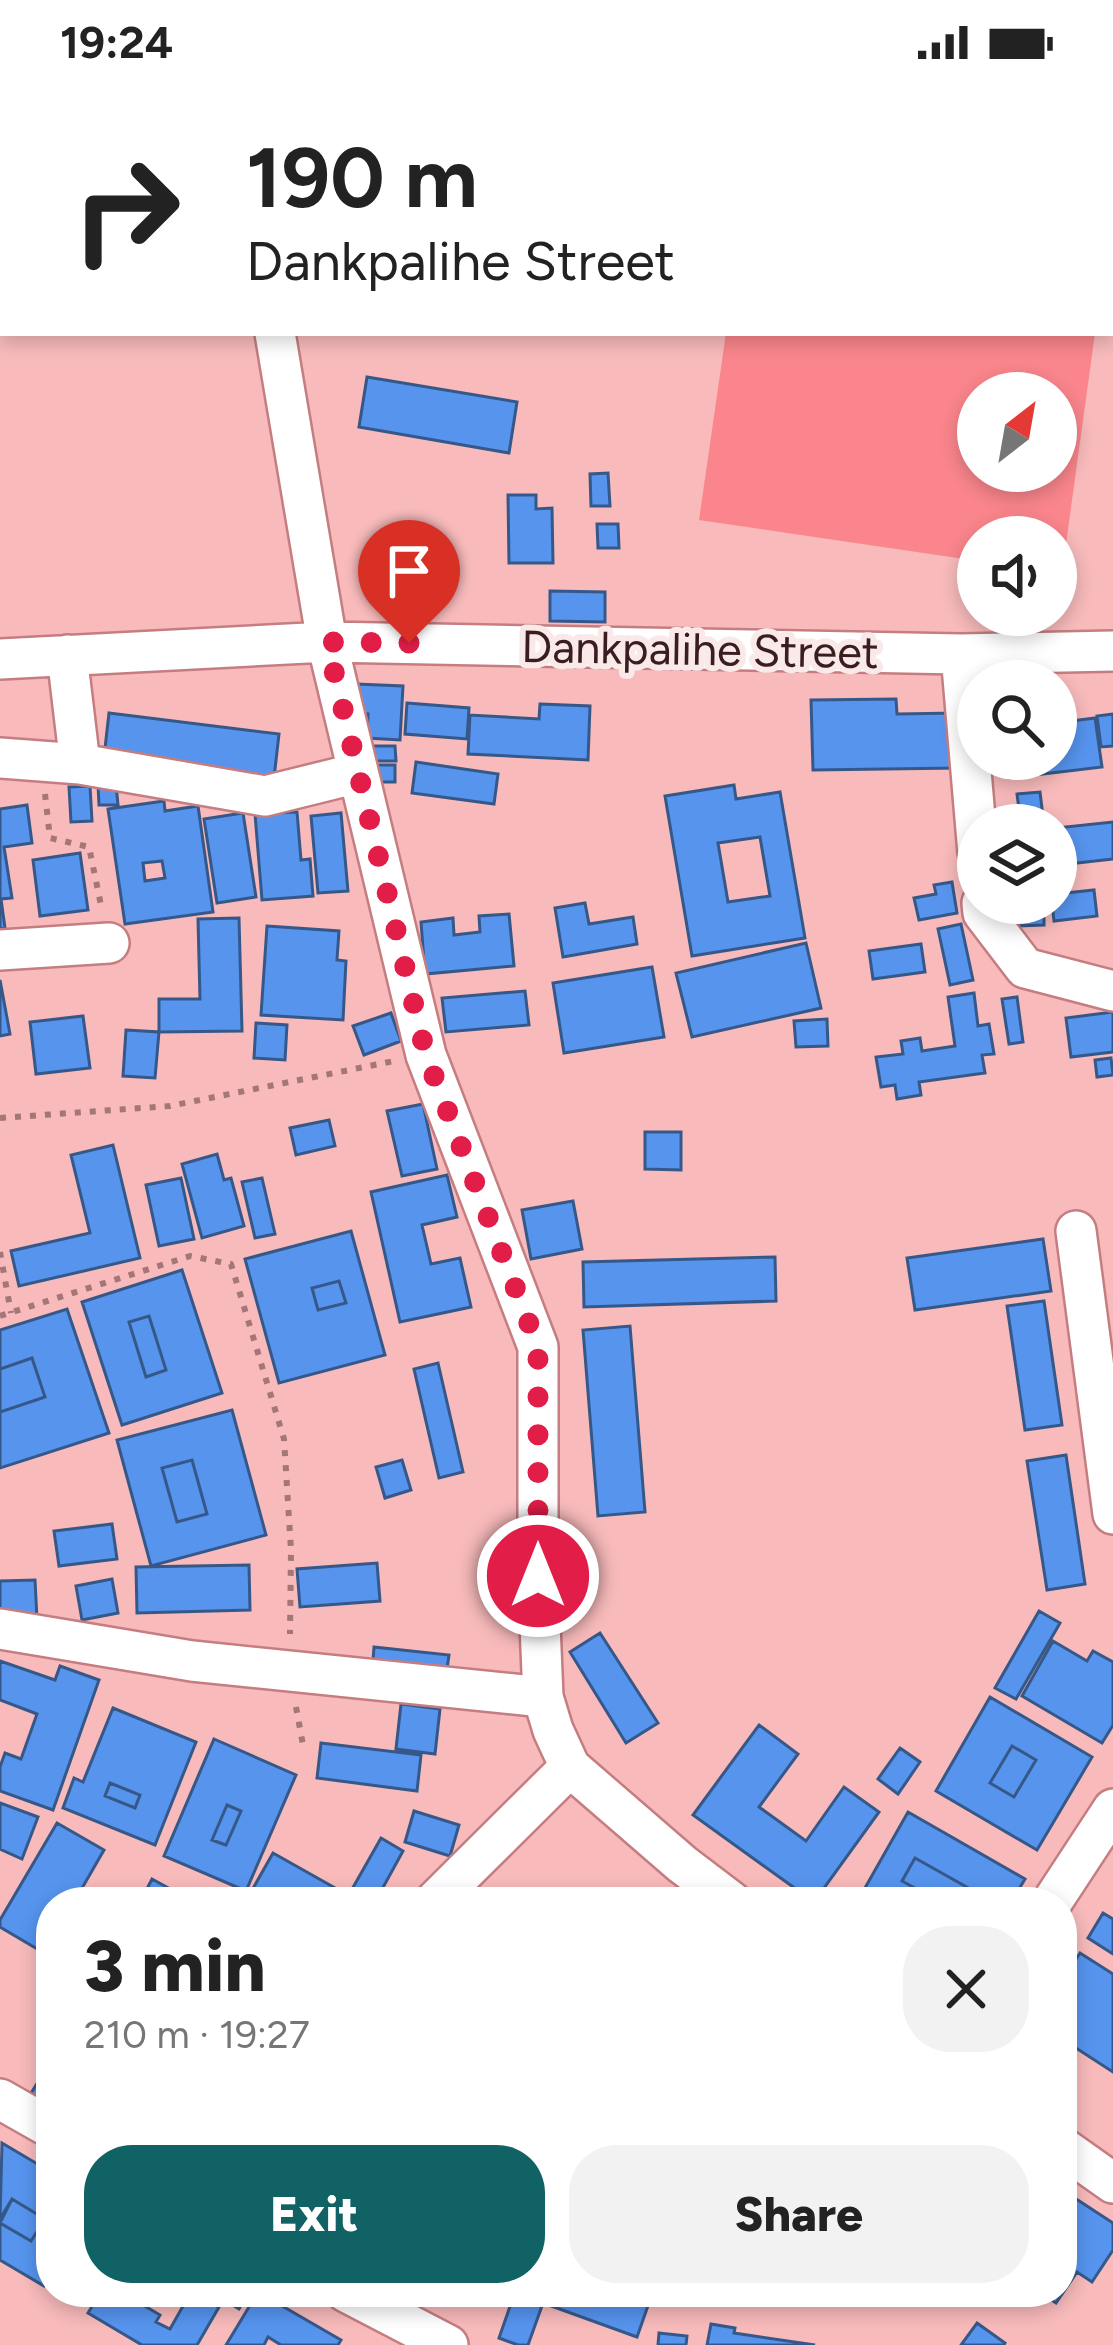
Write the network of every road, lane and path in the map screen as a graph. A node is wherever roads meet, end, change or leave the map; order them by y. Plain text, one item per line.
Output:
1 (276, 336) edge
2 (327, 642) junction
3 (1113, 651) edge
4 (961, 654) junction
5 (67, 655) junction
6 (0, 658) edge
7 (0, 758) edge
8 (61, 763) junction
9 (358, 773) junction
10 (974, 804) edge
11 (991, 924) edge
12 (109, 943) joint
13 (0, 950) edge
14 (1113, 992) edge
15 (426, 1055) junction
16 (0, 1118) edge
17 (1076, 1231) dead end
18 (0, 1252) edge
19 (11, 1313) junction
20 (0, 1316) edge
21 (1113, 1514) edge
22 (0, 1628) edge
23 (290, 1672) junction
24 (543, 1697) junction
25 (303, 1745) dead end
26 (570, 1767) junction
27 (1113, 1809) edge
28 (449, 1887) edge
29 (712, 1887) edge
30 (1062, 1887) edge
31 (0, 2099) edge
32 (36, 2119) edge
33 (1077, 2157) edge
34 (1113, 2182) edge
35 (375, 2307) edge
36 (448, 2345) edge

1 - 2 street
2 - 4 street, Dankpalihe Street
2 - 5 street, Dankpalihe Street
2 - 9 street
3 - 4 street, Dankpalihe Street
4 - 10 street
5 - 6 street, Dankpalihe Street
5 - 8 street
7 - 8 street
8 - 9 street
8 - 12 path
9 - 15 street
11 - 14 street
12 - 13 street
15 - 16 path
15 - 24 street
17 - 21 street
18 - 19 path
19 - 20 path
19 - 23 path
22 - 23 street
23 - 24 street
23 - 25 path
24 - 26 street
26 - 28 street
26 - 29 street
27 - 30 street
31 - 32 street
33 - 34 street
35 - 36 street

